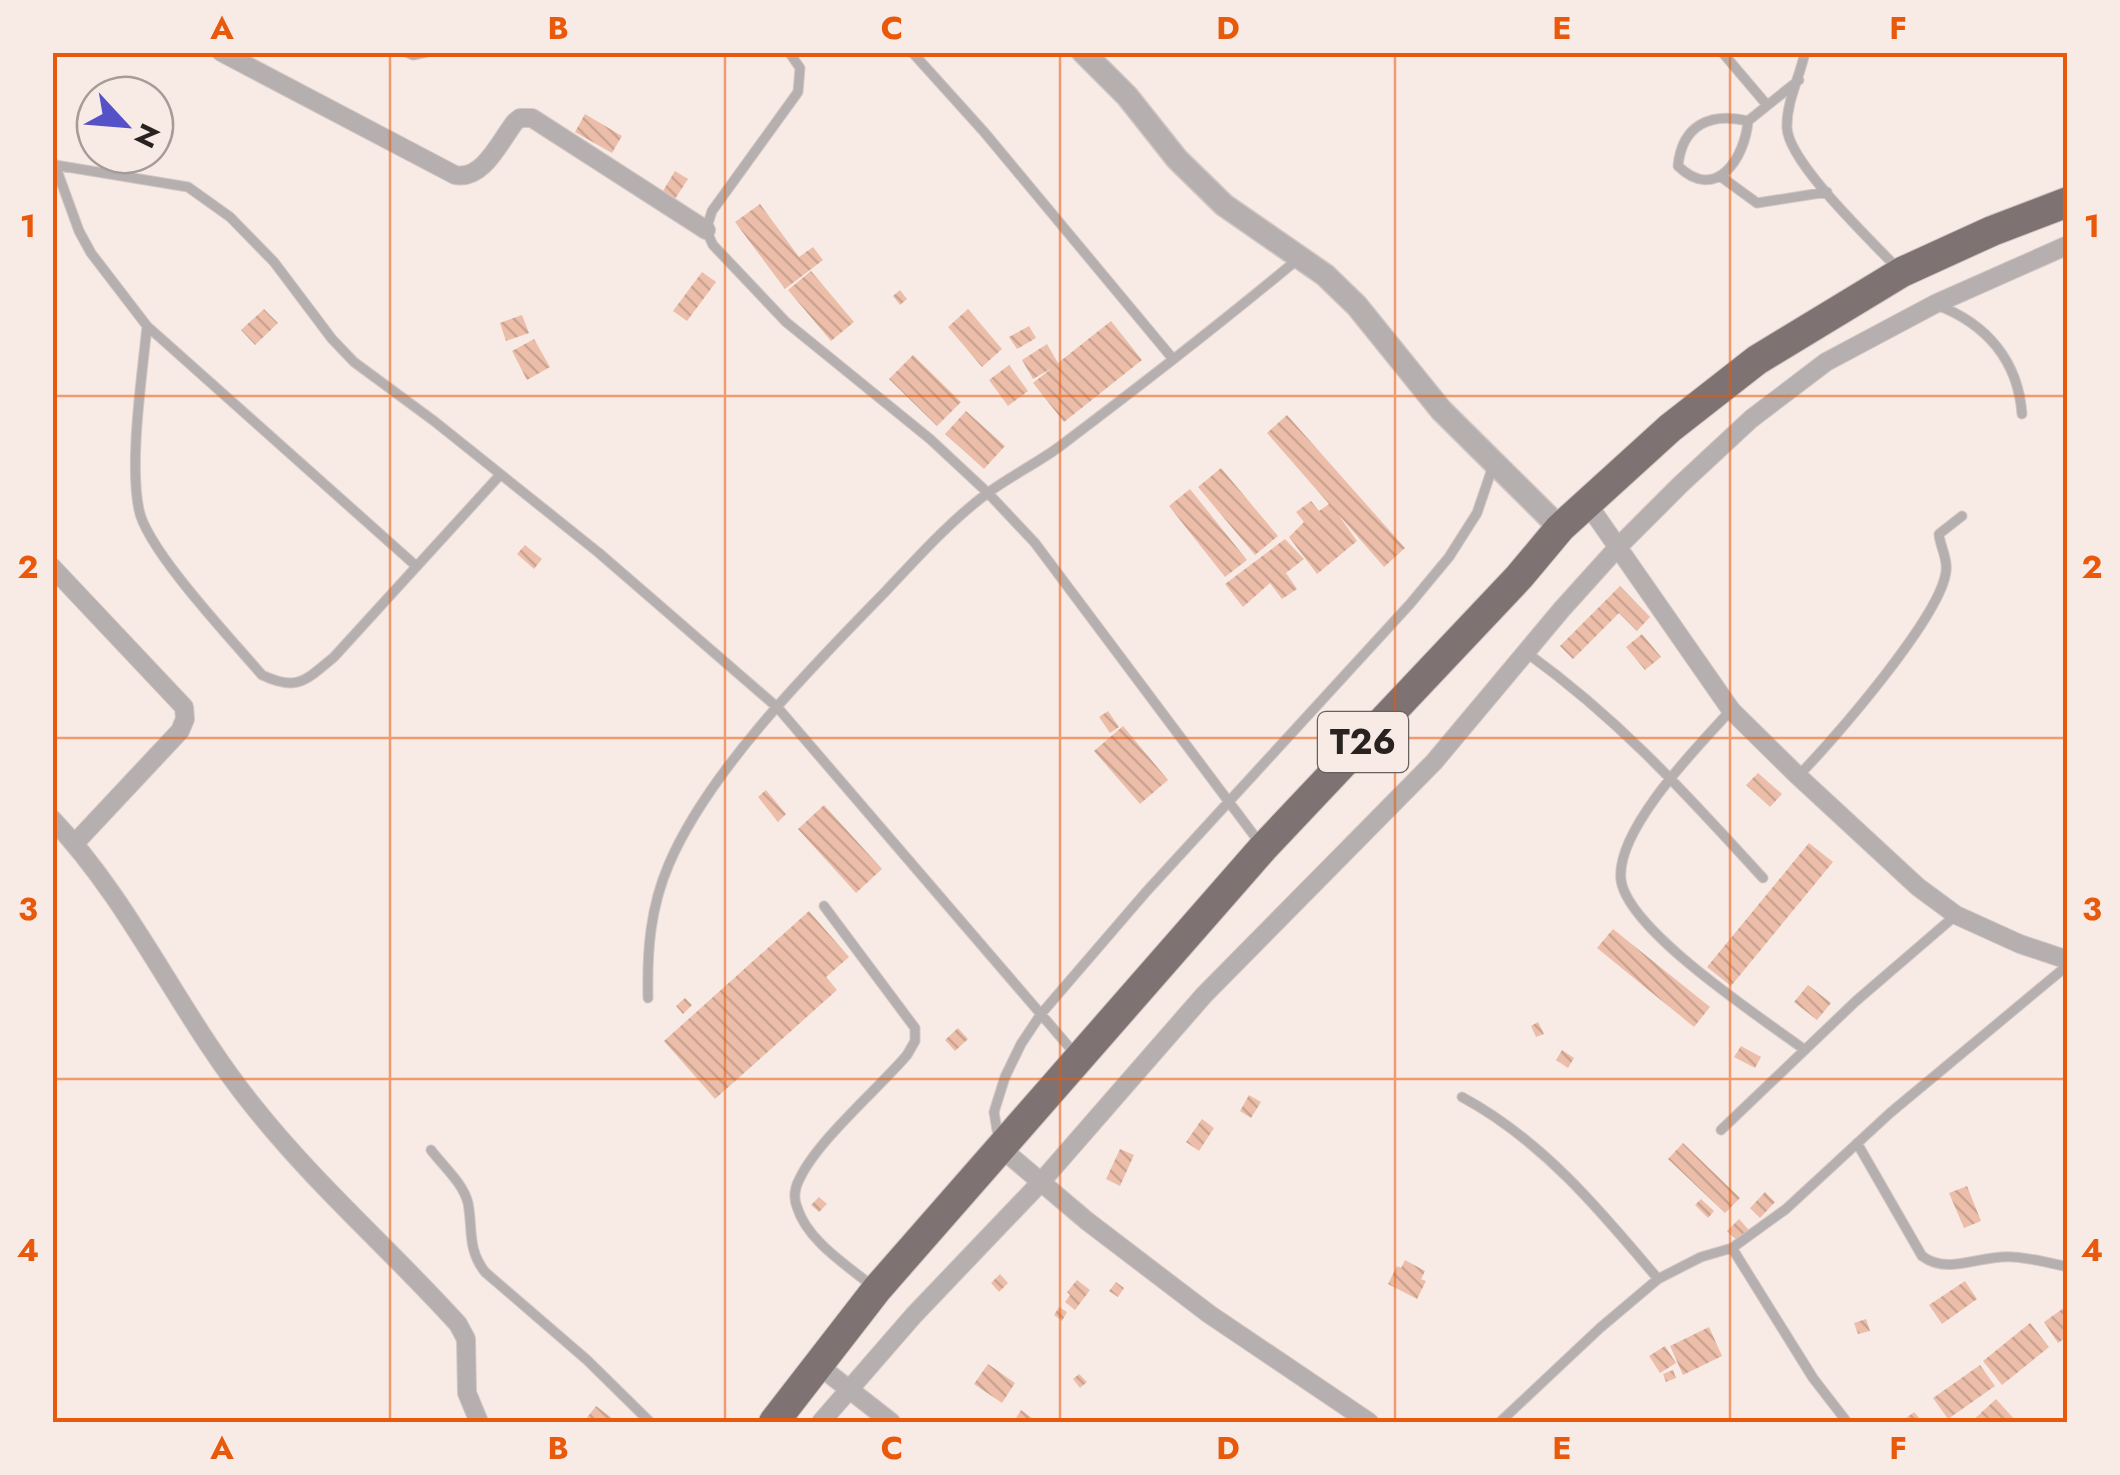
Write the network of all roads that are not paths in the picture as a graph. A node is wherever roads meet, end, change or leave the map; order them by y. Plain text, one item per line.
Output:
1 (221, 52) edge
2 (406, 52) edge
3 (427, 52) edge
4 (790, 52) edge
5 (912, 52) edge
6 (1083, 52) edge
7 (1722, 52) edge
8 (1806, 52) edge
9 (1799, 80) junction
10 (1767, 105) junction
11 (1748, 121) junction
12 (54, 163) edge
13 (1720, 176) junction
14 (1827, 192) junction
15 (2068, 202) edge
16 (706, 230) junction
17 (2068, 245) edge
18 (1299, 258) junction
19 (1902, 272) junction
20 (1935, 304) junction
21 (147, 326) junction
22 (1173, 359) junction
23 (2022, 414) dead end
24 (1494, 462) junction
25 (500, 474) junction
26 (988, 493) junction
27 (1588, 503) junction
28 (1962, 516) dead end
29 (1560, 528) junction
30 (1618, 547) junction
31 (415, 566) junction
32 (52, 568) edge
33 (1524, 652) junction
34 (778, 708) junction
35 (1732, 710) junction
36 (1670, 775) junction
37 (1798, 776) junction
38 (1229, 803) junction
39 (61, 833) edge
40 (1263, 848) junction
41 (1762, 878) dead end
42 (824, 906) dead end
43 (1956, 915) junction
44 (2068, 962) edge
45 (648, 998) dead end
46 (1041, 1014) junction
47 (1805, 1050) junction
48 (1080, 1060) junction
49 (1462, 1096) dead end
50 (1721, 1130) dead end
51 (1856, 1143) junction
52 (430, 1150) dead end
53 (1002, 1150) junction
54 (1041, 1182) junction
55 (1732, 1248) junction
56 (2068, 1267) edge
57 (1658, 1279) junction
58 (877, 1290) junction
59 (818, 1365) junction
60 (848, 1388) junction
61 (479, 1422) edge
62 (650, 1422) edge
63 (774, 1422) edge
64 (820, 1422) edge
65 (891, 1422) edge
66 (1369, 1422) edge
67 (1500, 1422) edge
68 (1847, 1422) edge

1 - 16 street
2 - 3 lane
4 - 16 lane
5 - 22 lane
6 - 18 street
7 - 10 lane
8 - 9 lane
9 - 10 lane
9 - 14 lane
10 - 11 lane
11 - 13 lane
11 - 13 lane
12 - 21 lane
12 - 25 lane
13 - 14 lane
14 - 19 lane
15 - 19 highway, T26
16 - 26 lane
17 - 20 street
18 - 22 lane
18 - 24 street
19 - 27 highway, T26
20 - 23 lane
20 - 30 street
21 - 31 lane
21 - 31 lane
22 - 26 lane
24 - 29 street
24 - 38 lane
25 - 31 lane
25 - 34 lane
26 - 34 lane
26 - 38 lane
27 - 29 highway, T26
27 - 30 street
28 - 37 lane
29 - 40 highway, T26
30 - 33 street
30 - 35 street
32 - 39 street
33 - 36 lane
33 - 54 street
34 - 45 lane
34 - 46 lane
35 - 36 lane
35 - 37 street
36 - 41 lane
36 - 47 lane
37 - 43 street
38 - 40 lane
38 - 46 lane
39 - 61 street
40 - 48 highway, T26
42 - 58 lane
43 - 44 street
43 - 47 lane
44 - 51 lane
46 - 48 lane
46 - 53 lane
47 - 50 lane
48 - 53 highway, T26
49 - 57 lane
51 - 55 lane
51 - 56 lane
52 - 62 lane
53 - 54 street
53 - 58 highway, T26
54 - 60 street
54 - 66 street
55 - 57 lane
55 - 68 lane
57 - 67 lane
58 - 59 highway, T26
59 - 60 street
59 - 63 highway, T26
60 - 64 street
60 - 65 street

